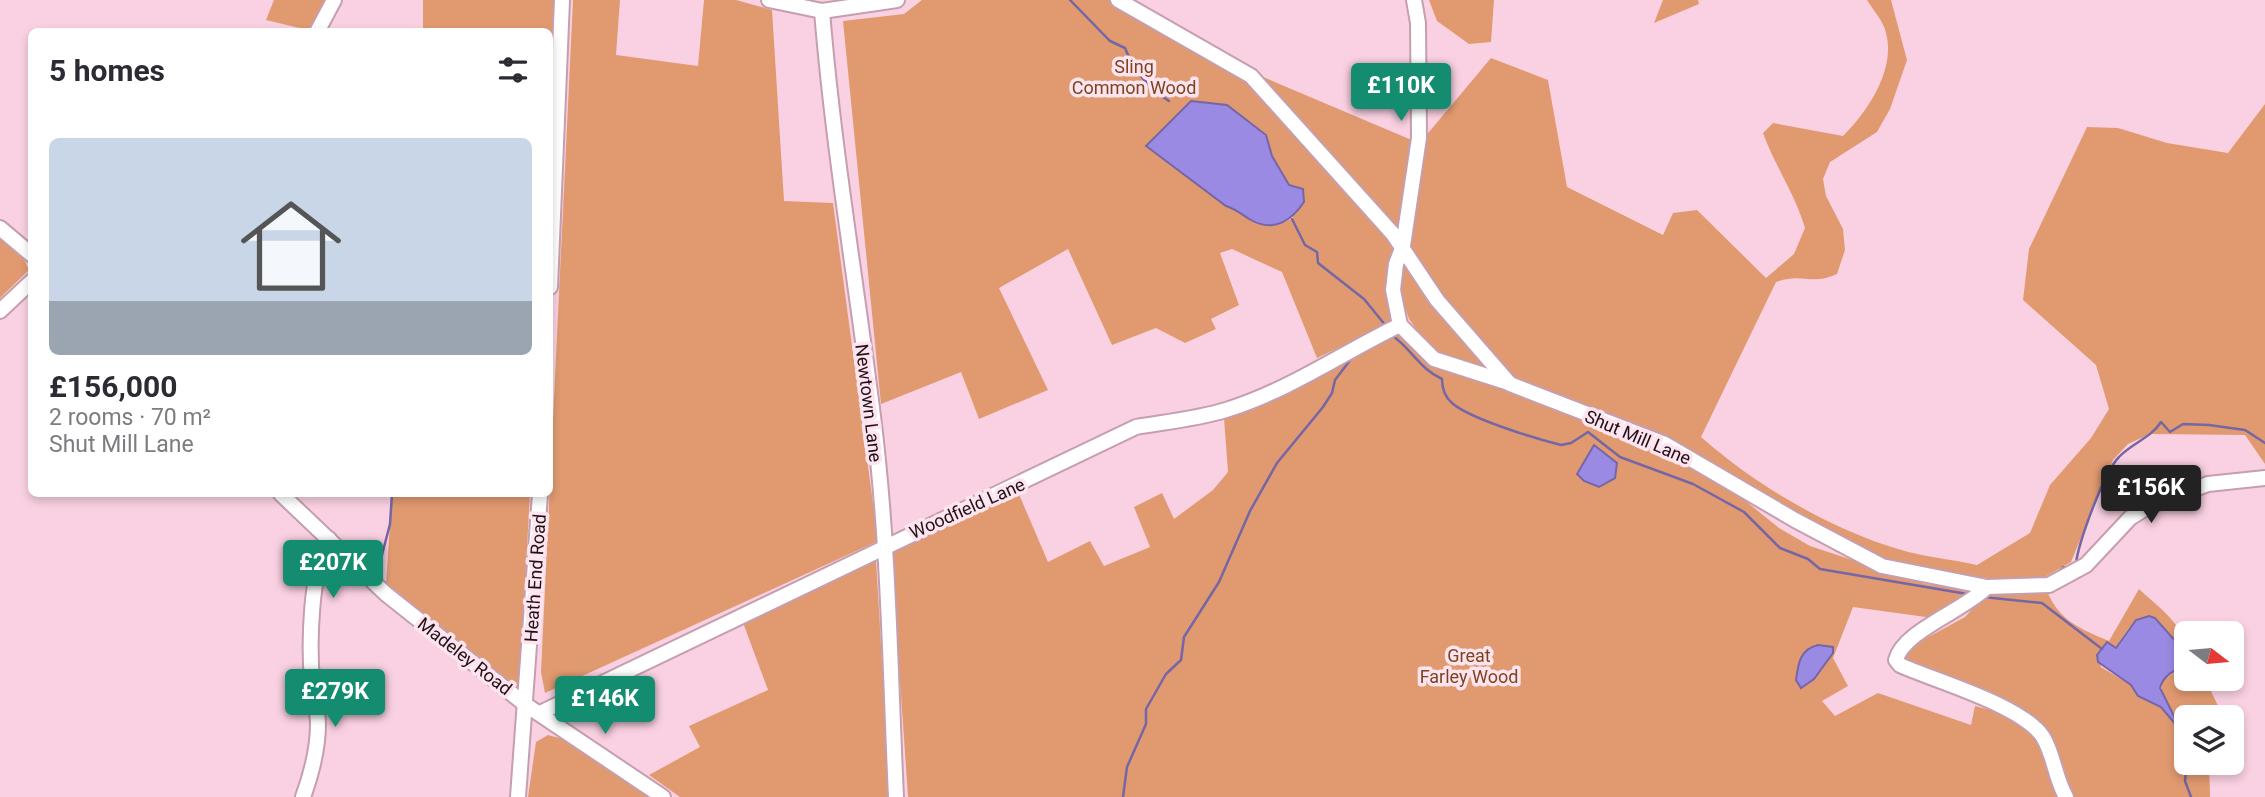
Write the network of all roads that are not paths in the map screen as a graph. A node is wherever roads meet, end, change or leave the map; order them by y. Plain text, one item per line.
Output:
1 (334, 0) edge
2 (562, 0) edge
3 (769, 0) edge
4 (897, 0) edge
5 (1118, 0) edge
6 (1414, 0) edge
7 (822, 11) junction
8 (319, 28) edge
9 (553, 215) edge
10 (0, 228) edge
11 (1403, 246) junction
12 (28, 252) edge
13 (28, 285) edge
14 (0, 311) edge
15 (1400, 325) junction
16 (1510, 384) junction
17 (2265, 478) edge
18 (284, 497) edge
19 (540, 497) edge
20 (329, 539) junction
21 (885, 545) junction
22 (1982, 593) junction
23 (526, 705) junction
24 (540, 713) junction
25 (303, 797) edge
26 (518, 797) edge
27 (663, 797) edge
28 (896, 797) edge
29 (2066, 797) edge

1 - 8 street
2 - 9 street
3 - 7 street
4 - 7 street
5 - 11 street, Shut Mill Lane
6 - 11 street
7 - 21 street, Newtown Lane
10 - 12 street
11 - 15 street
11 - 16 street, Shut Mill Lane
13 - 14 street
15 - 16 street
15 - 21 street, Woodfield Lane
16 - 22 street, Shut Mill Lane
17 - 22 street, Shut Mill Lane
18 - 20 street, Madeley Road
19 - 23 street, Heath End Road
20 - 23 street, Madeley Road
20 - 25 street
21 - 24 street, Woodfield Lane
21 - 28 street, Newtown Lane
22 - 29 street
23 - 24 street, Madeley Road
23 - 26 street, Heath End Road
24 - 27 street, Madeley Road

